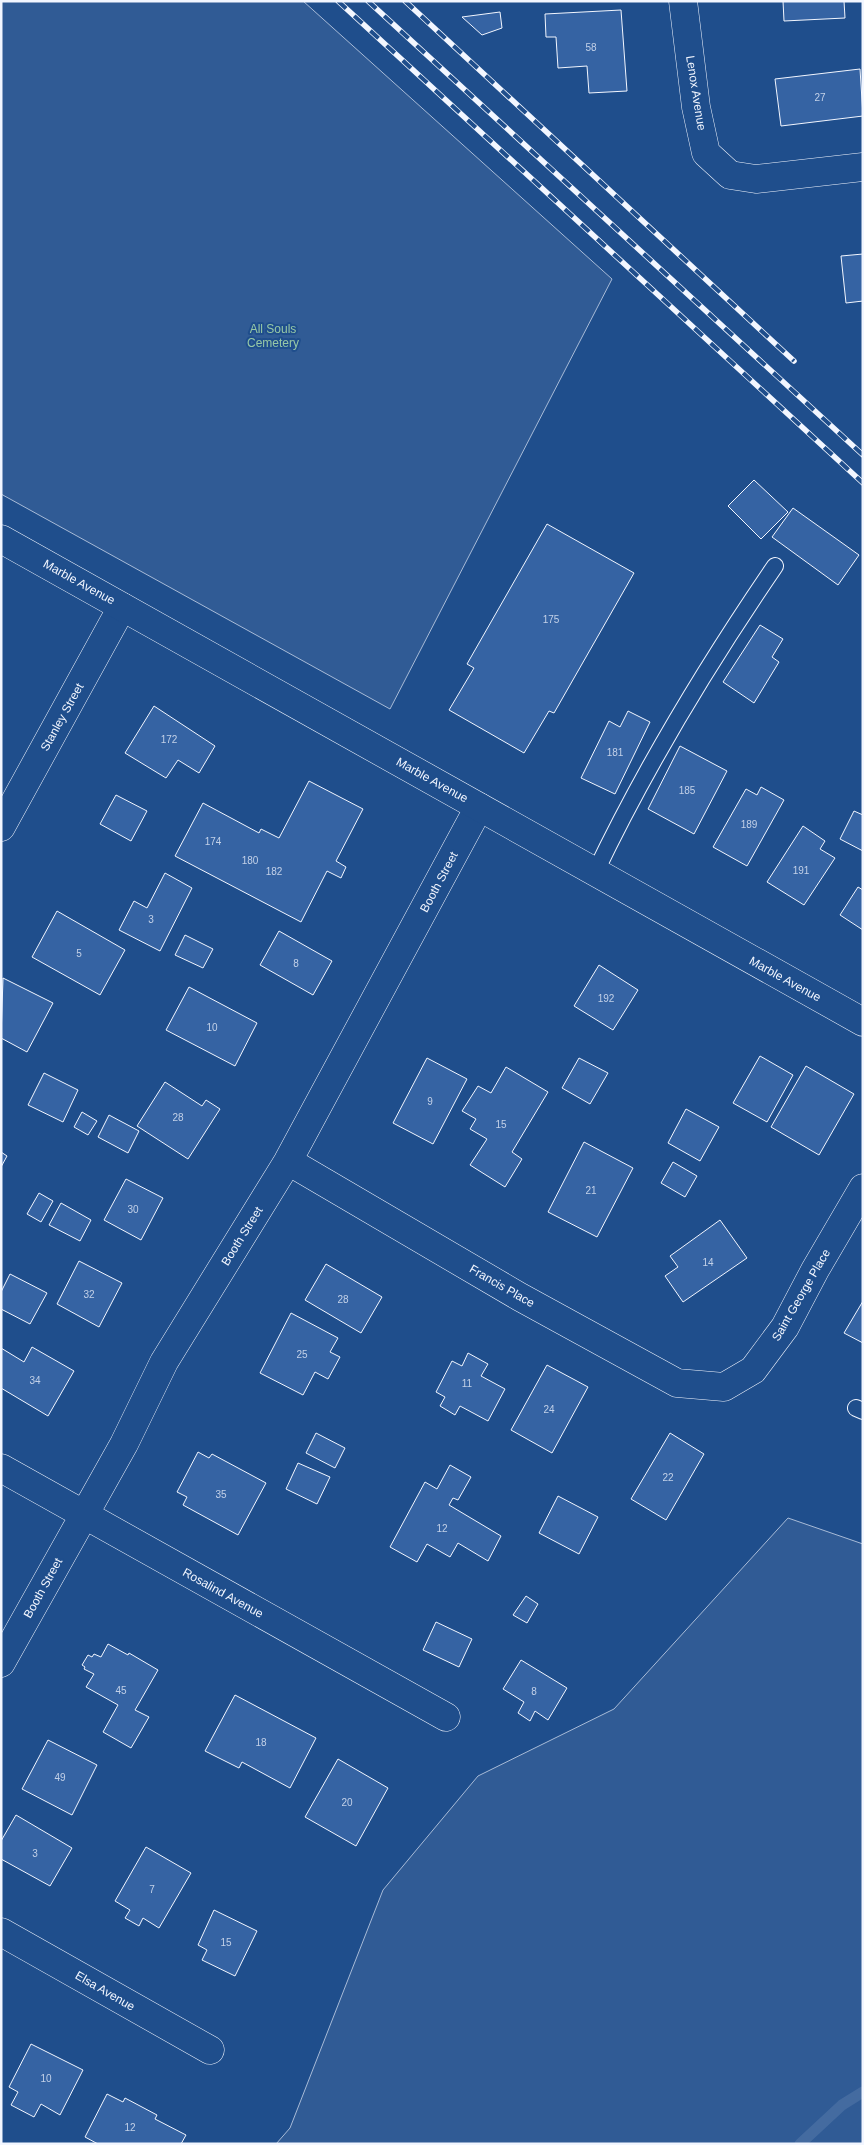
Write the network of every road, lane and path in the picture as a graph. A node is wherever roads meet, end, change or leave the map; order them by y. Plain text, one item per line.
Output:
1 (683, 1) edge
2 (863, 167) edge
3 (1, 539) edge
4 (775, 566) dead end
5 (122, 606) junction
6 (479, 807) junction
7 (1, 828) edge
8 (595, 874) junction
9 (862, 1021) edge
10 (288, 1161) junction
11 (863, 1188) edge
12 (724, 1387) joint
13 (1, 1468) edge
14 (84, 1514) junction
15 (1, 1663) edge
16 (446, 1718) dead end
17 (1, 1932) edge
18 (210, 2050) dead end

1 - 2 street, Lenox Avenue
3 - 5 street, Marble Avenue
4 - 8 lane
5 - 6 street, Marble Avenue
5 - 7 street, Stanley Street
6 - 8 street, Marble Avenue
6 - 10 street, Booth Street
8 - 9 street, Marble Avenue
10 - 12 street, Francis Place
10 - 14 street, Booth Street
11 - 12 street, Saint George Place
13 - 14 street, Rosalind Avenue
14 - 15 street, Booth Street
14 - 16 street, Rosalind Avenue
17 - 18 street, Elsa Avenue

